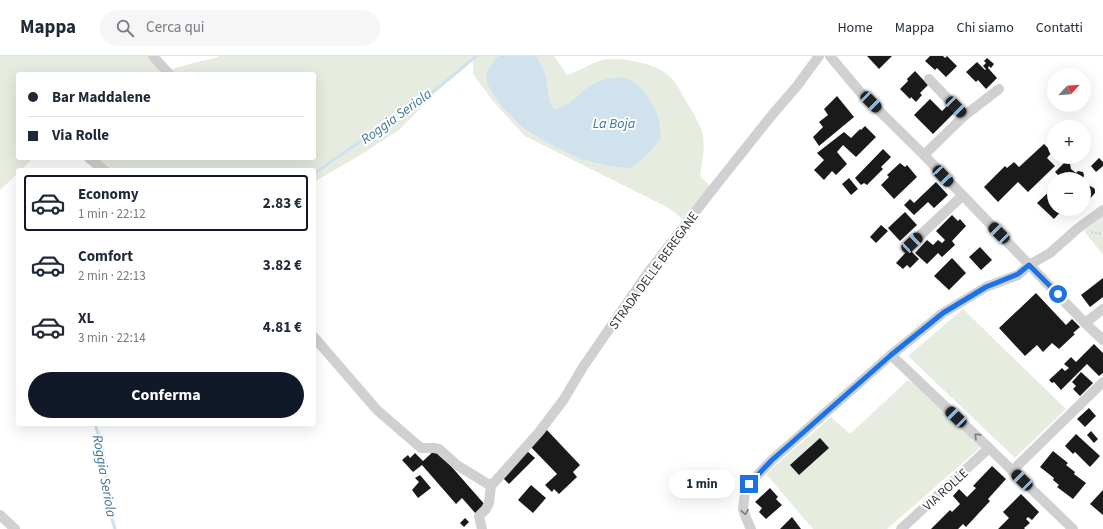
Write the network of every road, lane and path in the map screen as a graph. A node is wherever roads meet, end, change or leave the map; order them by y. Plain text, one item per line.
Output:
1 (153, 56) edge
2 (819, 56) edge
3 (830, 56) edge
4 (166, 72) edge
5 (929, 79) dead end
6 (999, 90) dead end
7 (964, 116) junction
8 (924, 155) junction
9 (92, 160) edge
10 (102, 168) edge
11 (962, 196) junction
12 (1103, 210) edge
13 (912, 243) dead end
14 (1029, 265) junction
15 (1103, 310) edge
16 (1085, 323) junction
17 (316, 339) edge
18 (1103, 340) edge
19 (891, 355) junction
20 (1103, 382) edge
21 (989, 448) junction
22 (1012, 471) junction
23 (490, 486) junction
24 (0, 515) edge
25 (15, 529) edge
26 (482, 529) edge
27 (751, 529) edge
28 (901, 529) edge
29 (1073, 529) edge

1 - 4 street
2 - 23 street, STRADA DELLE BEREGANE
3 - 8 street
5 - 7 street
6 - 7 street
7 - 8 street
8 - 11 street
9 - 10 street
11 - 13 street
11 - 14 street
12 - 14 street
14 - 16 street
14 - 19 street
15 - 16 street
16 - 18 street
17 - 23 street
21 -> 19 street
19 -> 27 street
20 - 22 street
21 - 22 street
21 - 28 street, VIA ROLLE
22 - 29 street
23 - 26 street
24 - 25 street

